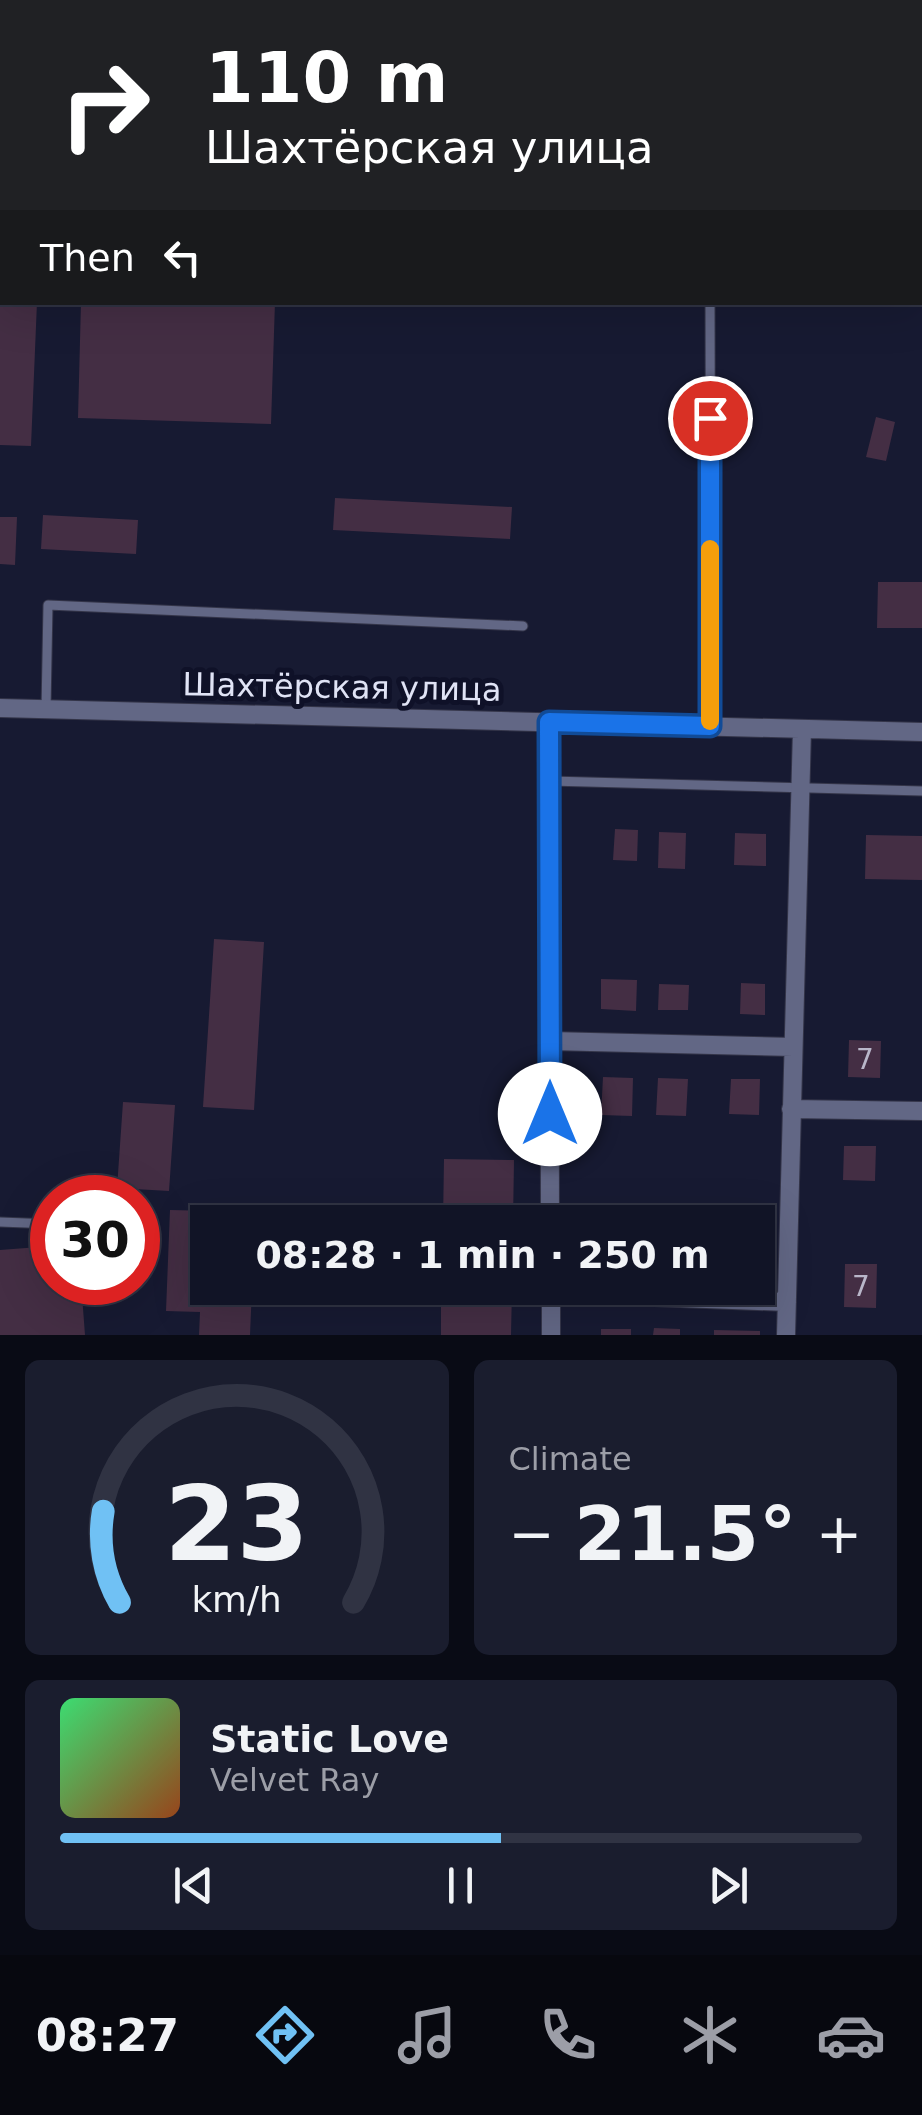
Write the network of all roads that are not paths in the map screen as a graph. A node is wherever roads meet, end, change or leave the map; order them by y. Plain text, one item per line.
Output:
1 (710, 305) edge
2 (523, 626) dead end
3 (0, 708) edge
4 (46, 709) junction
5 (549, 722) junction
6 (710, 726) junction
7 (802, 728) junction
8 (922, 732) edge
9 (550, 781) junction
10 (800, 786) junction
11 (922, 790) edge
12 (550, 1041) junction
13 (793, 1047) junction
14 (791, 1108) junction
15 (922, 1111) edge
16 (550, 1205) edge
17 (0, 1222) edge
18 (30, 1223) edge
19 (775, 1301) edge
20 (787, 1302) junction
21 (550, 1305) edge
22 (550, 1335) edge
23 (786, 1335) edge

1 - 6 lane
2 - 4 lane
3 - 4 street, Шахтёрская улица
4 - 5 street, Шахтёрская улица
5 - 6 street, Шахтёрская улица
5 - 9 street
6 - 7 street, Шахтёрская улица
7 - 8 street, Шахтёрская улица
7 - 10 street
9 - 10 lane
9 - 12 street
10 - 11 lane
10 - 13 street
12 - 13 street
12 - 16 street
13 - 14 street
14 - 15 street
14 - 20 street
17 - 18 lane
19 - 20 street
20 - 23 street
21 - 22 street

